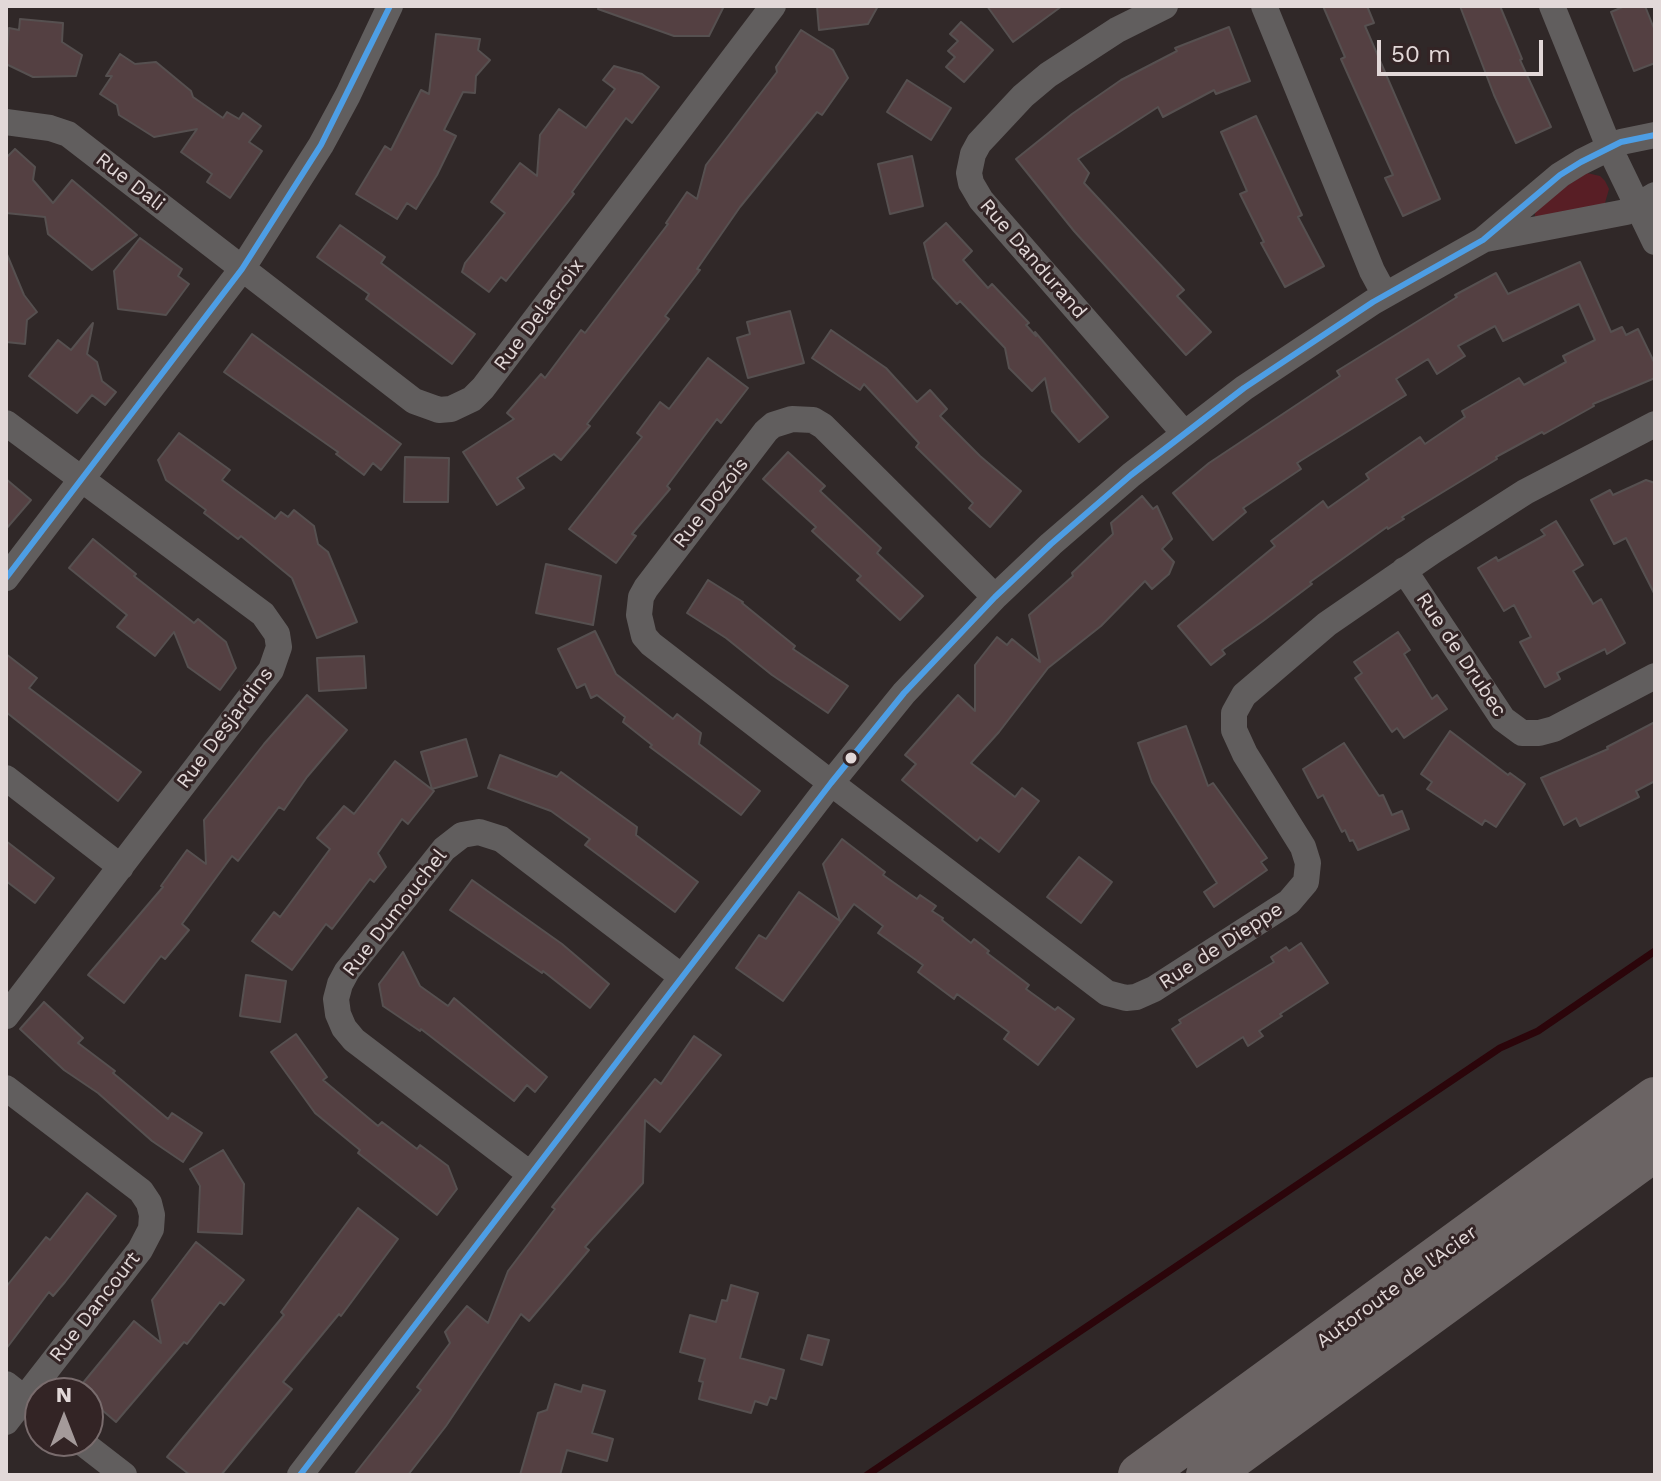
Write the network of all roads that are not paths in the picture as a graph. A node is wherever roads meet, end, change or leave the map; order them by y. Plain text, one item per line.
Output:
1 (390, 6) edge
2 (773, 6) edge
3 (1165, 6) edge
4 (1264, 6) edge
5 (1552, 6) edge
6 (6, 122) edge
7 (1655, 135) edge
8 (1609, 147) junction
9 (1646, 201) edge
10 (1483, 240) junction
11 (1655, 242) edge
12 (242, 269) junction
13 (1385, 295) junction
14 (6, 423) edge
15 (1655, 424) edge
16 (1184, 433) junction
17 (82, 480) junction
18 (1404, 570) junction
19 (6, 578) edge
20 (995, 597) junction
21 (1655, 676) edge
22 (6, 778) edge
23 (831, 783) junction
24 (121, 867) junction
25 (682, 977) junction
26 (6, 1016) edge
27 (6, 1088) edge
28 (1655, 1099) edge
29 (1655, 1149) edge
30 (530, 1174) junction
31 (1376, 1353) junction
32 (23, 1398) edge
33 (1222, 1415) junction
34 (6, 1422) edge
35 (101, 1457) edge
36 (124, 1475) edge
37 (300, 1475) edge
38 (1112, 1475) edge
39 (1140, 1475) edge
40 (1208, 1475) edge
41 (1239, 1475) edge

1 - 12 street
2 - 12 street, Rue Delacroix
3 - 16 street, Rue Dandurand
4 - 13 street
5 - 8 street
6 - 12 street, Rue Dali
7 - 8 street
8 - 9 street
8 - 10 street
9 - 10 street
9 - 11 street
10 - 13 street
12 - 17 street
13 - 16 street
14 - 17 street
15 - 18 street, Rue de Dieppe
16 - 20 street
17 - 19 street
17 - 24 street, Rue Desjardins
18 - 21 street, Rue de Drubec
18 - 23 street, Rue de Dieppe
20 - 23 street
20 - 23 street, Rue Dozois
22 - 24 street
23 - 25 street
24 - 26 street, Rue Desjardins
25 - 30 street
25 - 30 street, Rue Dumouchel
27 - 32 street, Rue Dancourt
28 - 33 highway, Autoroute de l'Acier
29 - 31 highway, Autoroute de l'Acier
30 - 37 street
31 - 40 highway, Autoroute de l'Acier
31 - 41 highway
32 - 34 street, Rue Dancourt
33 - 38 highway
33 - 39 highway, Autoroute de l'Acier
35 - 36 street

